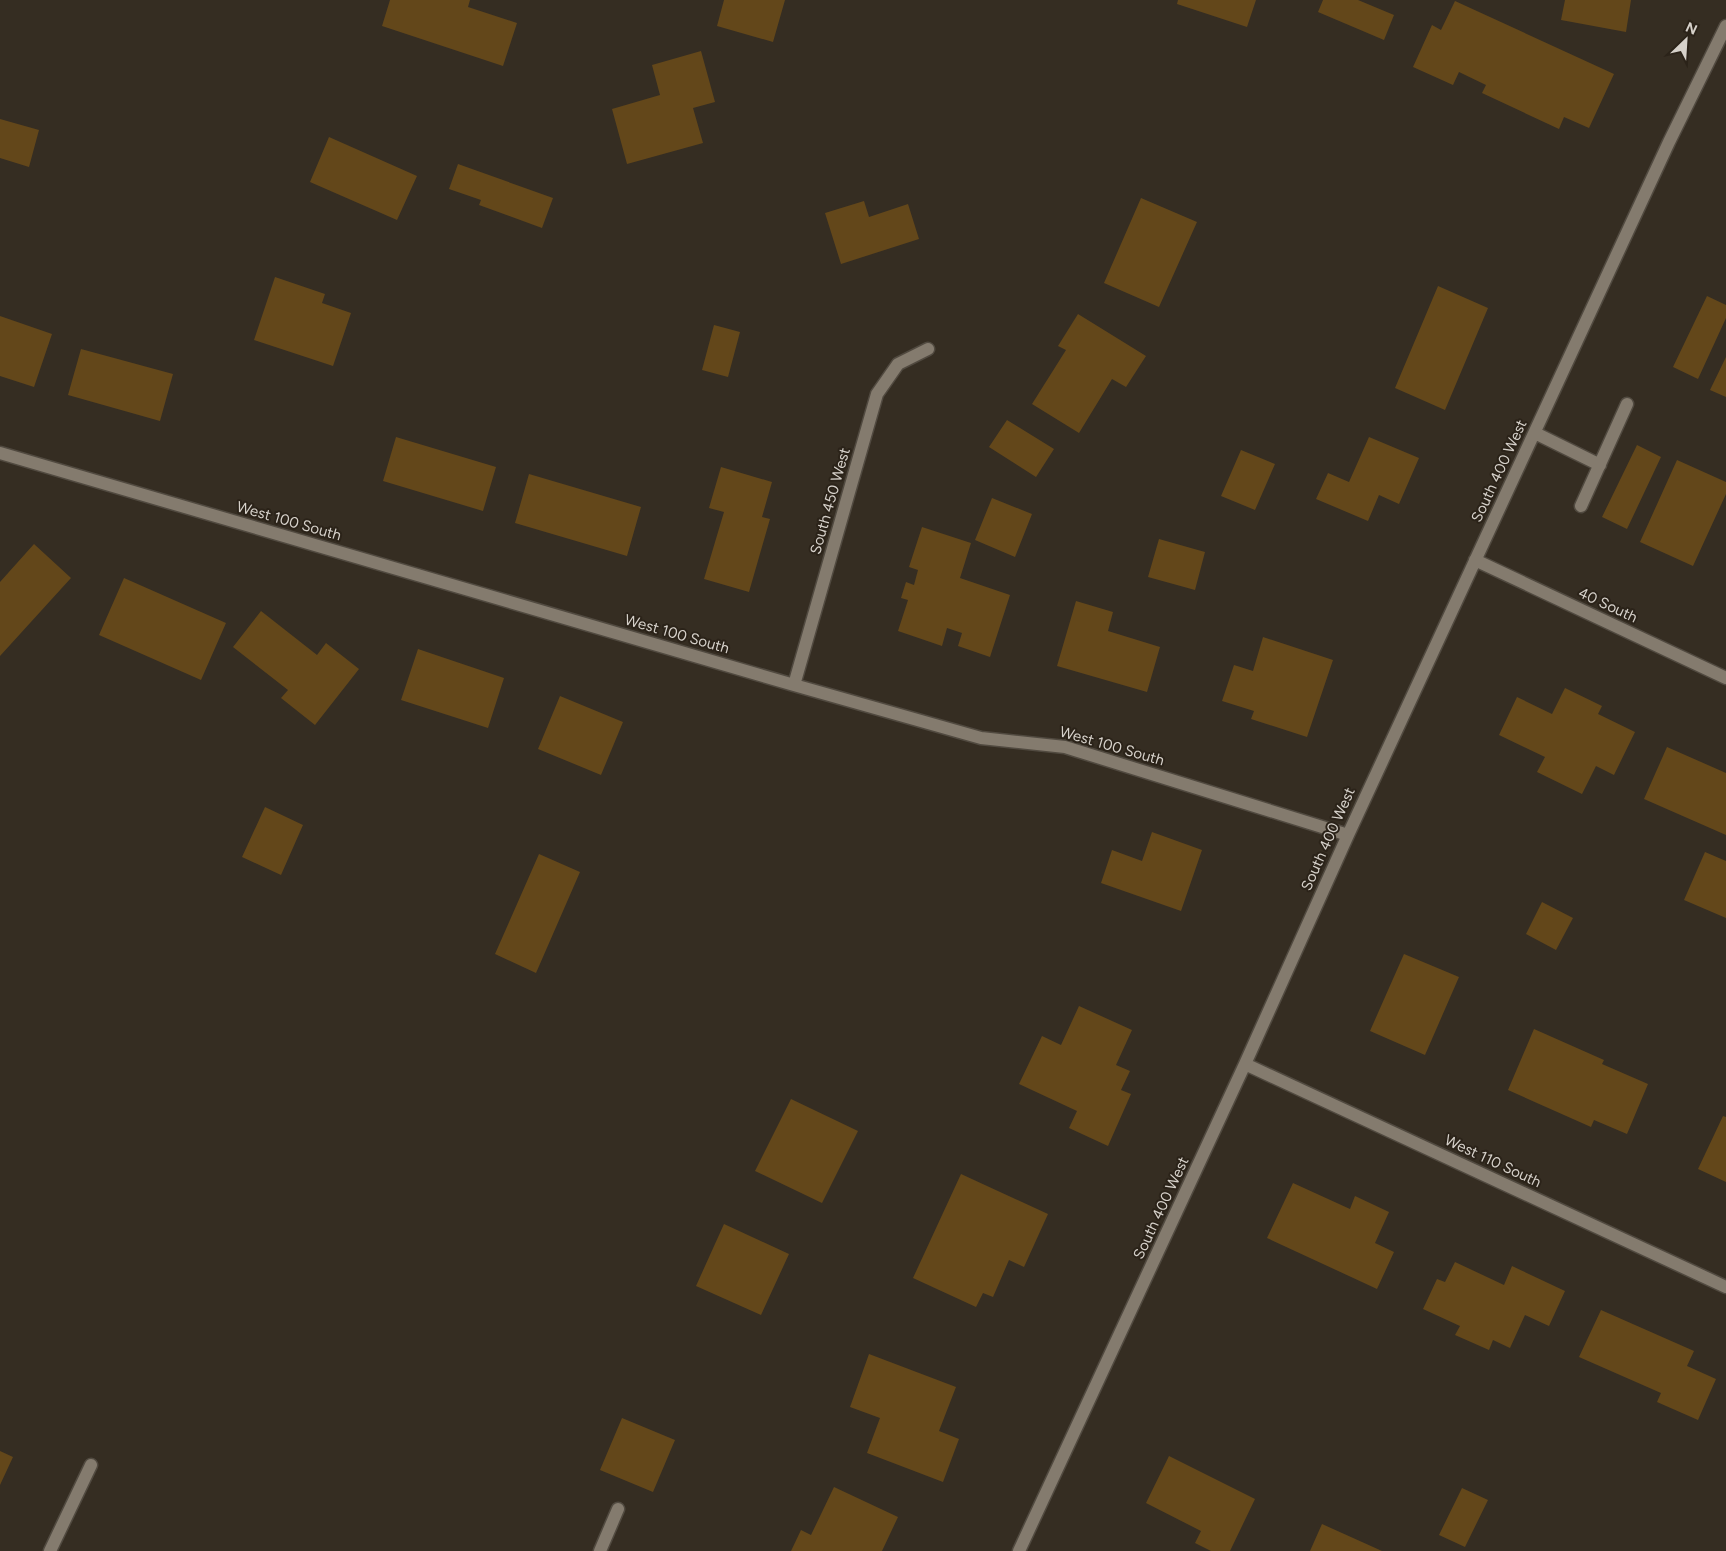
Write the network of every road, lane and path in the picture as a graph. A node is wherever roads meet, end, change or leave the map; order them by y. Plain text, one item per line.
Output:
1 (1726, 26) edge
2 (928, 348) dead end
3 (1627, 404) dead end
4 (1534, 433) junction
5 (0, 453) edge
6 (1600, 465) junction
7 (1581, 506) dead end
8 (1475, 560) junction
9 (1726, 678) edge
10 (794, 685) junction
11 (1348, 835) junction
12 (1245, 1064) junction
13 (1726, 1288) edge
14 (91, 1465) dead end
15 (618, 1509) dead end
16 (50, 1551) edge
17 (600, 1551) edge
18 (1020, 1551) edge

1 - 4 street, South 400 West
2 - 10 street, South 450 West
3 - 6 street
4 - 6 street
4 - 8 street, South 400 West
5 - 10 street, West 100 South
6 - 7 street
8 - 9 street, 40 South
8 - 11 street, South 400 West
10 - 11 street, West 100 South
11 - 12 street, South 400 West
12 - 13 street, West 110 South
12 - 18 street, South 400 West
14 - 16 street
15 - 17 street

